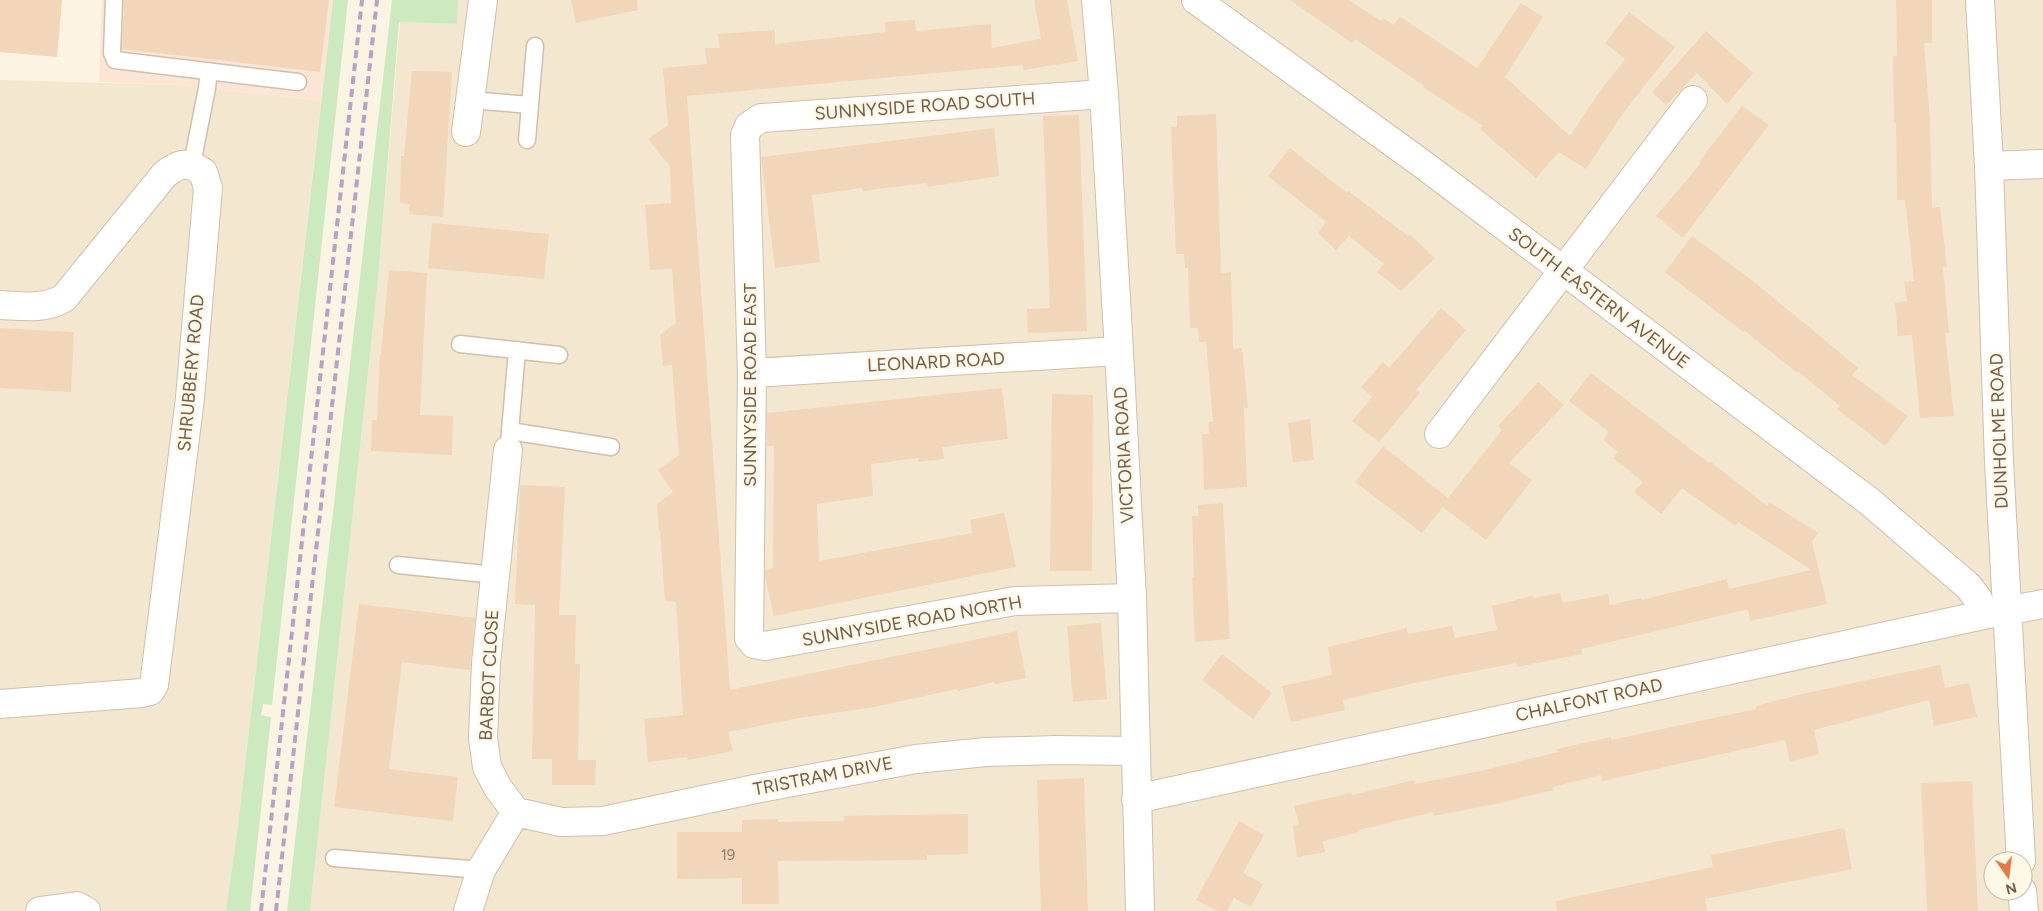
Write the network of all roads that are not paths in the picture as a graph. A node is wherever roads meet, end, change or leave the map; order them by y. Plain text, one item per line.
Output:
1 (114, 0) edge
2 (483, 0) edge
3 (1096, 0) edge
4 (1196, 0) edge
5 (1980, 0) edge
6 (535, 46) dead end
7 (209, 71) junction
8 (298, 82) dead end
9 (1104, 94) junction
10 (470, 100) junction
11 (1693, 100) dead end
12 (530, 105) junction
13 (749, 126) joint
14 (466, 132) dead end
15 (527, 140) dead end
16 (192, 164) junction
17 (2043, 164) edge
18 (1989, 166) junction
19 (1562, 271) junction
20 (0, 304) edge
21 (460, 344) dead end
22 (518, 350) junction
23 (1119, 351) junction
24 (559, 355) dead end
25 (752, 373) junction
26 (1439, 434) dead end
27 (509, 441) junction
28 (611, 448) dead end
29 (398, 565) dead end
30 (496, 575) junction
31 (1132, 598) junction
32 (2041, 611) edge
33 (1996, 612) junction
34 (754, 644) joint
35 (0, 704) edge
36 (1135, 751) junction
37 (1136, 799) junction
38 (516, 812) junction
39 (2020, 851) edge
40 (334, 858) dead end
41 (481, 870) junction
42 (40, 911) edge
43 (86, 911) edge
44 (468, 911) edge
45 (1140, 911) edge

1 - 7 lane
2 - 10 street
3 - 9 street, VICTORIA ROAD
4 - 19 street, SOUTH EASTERN AVENUE
5 - 18 street, DUNHOLME ROAD
6 - 12 lane
7 - 8 lane
7 - 16 lane
9 - 13 street, SUNNYSIDE ROAD SOUTH
9 - 23 street, VICTORIA ROAD
10 - 12 lane
10 - 14 street
11 - 19 street
12 - 15 lane
13 - 25 street, SUNNYSIDE ROAD EAST
16 - 20 street
16 - 35 street, SHRUBBERY ROAD
17 - 18 street
18 - 33 street, DUNHOLME ROAD
19 - 26 street
19 - 33 street, SOUTH EASTERN AVENUE
21 - 22 lane
22 - 24 lane
22 - 27 lane
23 - 25 street, LEONARD ROAD
23 - 31 street, VICTORIA ROAD
25 - 34 street, SUNNYSIDE ROAD EAST
27 - 28 lane
27 - 30 street, BARBOT CLOSE
29 - 30 lane
30 - 38 street, BARBOT CLOSE
31 - 34 street, SUNNYSIDE ROAD NORTH
31 - 36 street, VICTORIA ROAD
32 - 33 street, CHALFONT ROAD
33 - 37 street, CHALFONT ROAD
33 - 39 street, DUNHOLME ROAD
36 - 37 street, VICTORIA ROAD
36 - 38 street, TRISTRAM DRIVE
37 - 45 street, VICTORIA ROAD
38 - 41 street
40 - 41 lane
41 - 44 street
42 - 43 street

